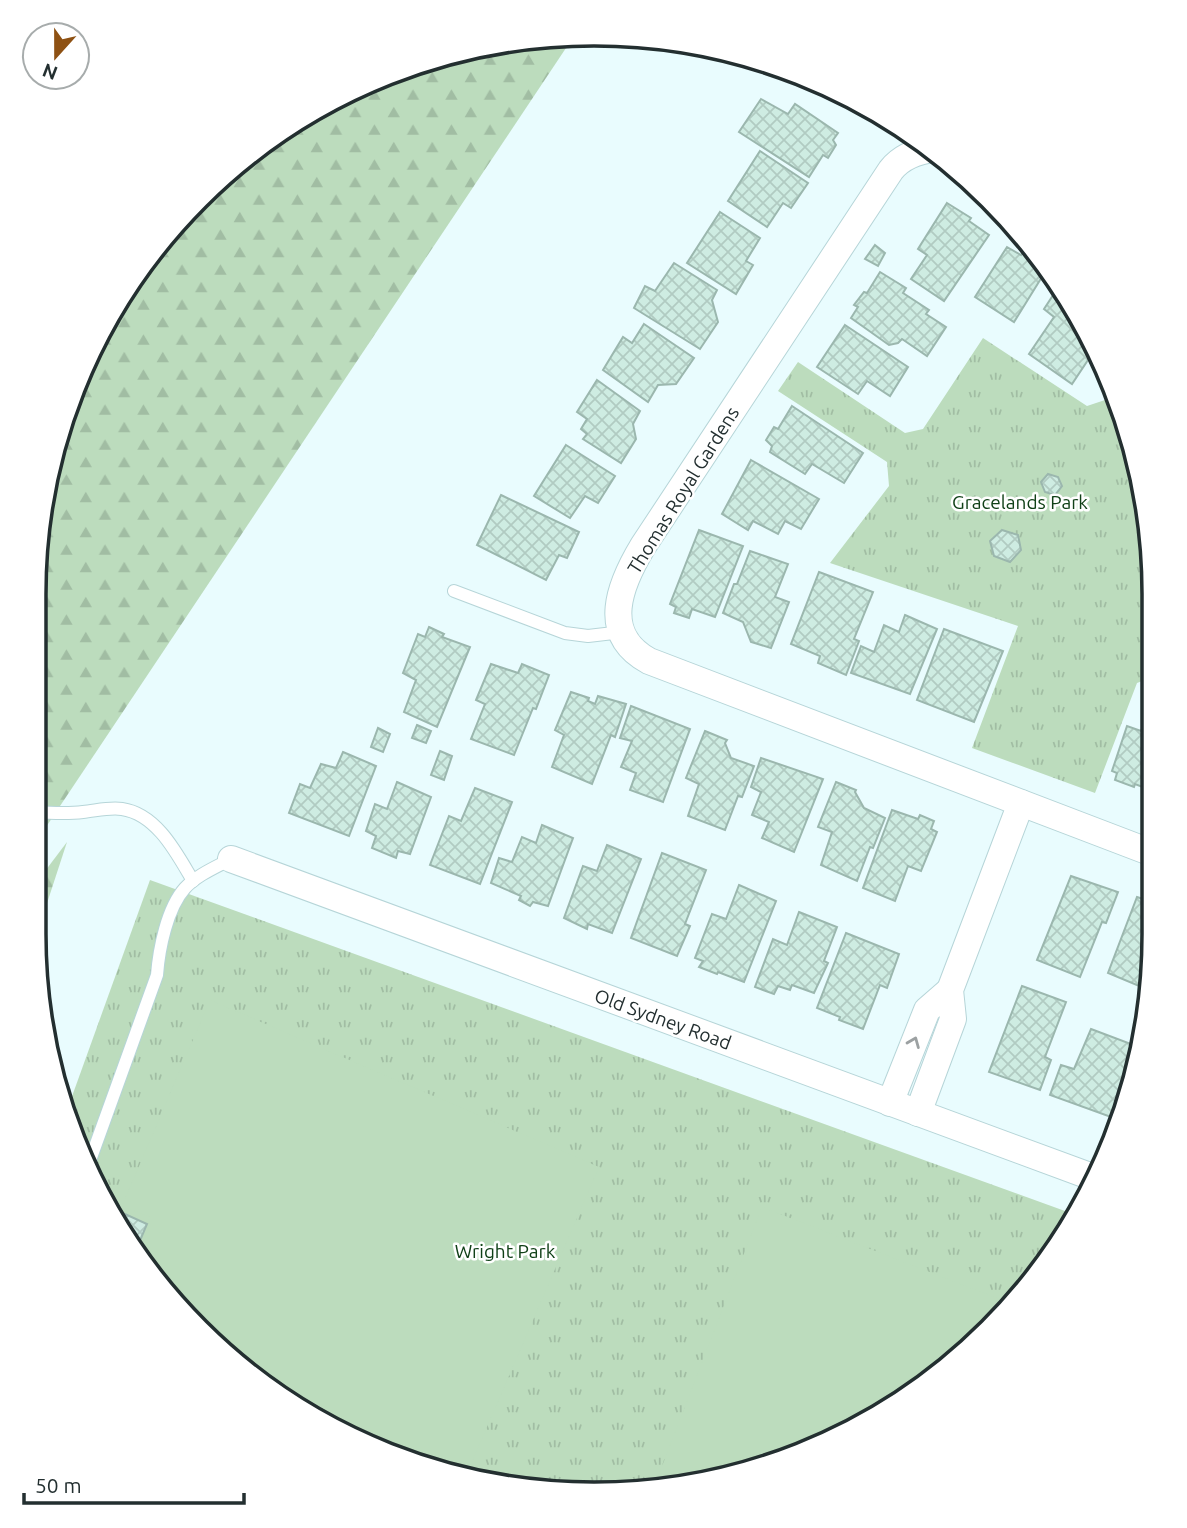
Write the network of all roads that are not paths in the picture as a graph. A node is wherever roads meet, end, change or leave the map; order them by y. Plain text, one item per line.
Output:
1 (915, 150) edge
2 (454, 592) dead end
3 (622, 632) junction
4 (1021, 803) junction
5 (46, 813) edge
6 (1142, 849) edge
7 (231, 859) joint
8 (193, 881) junction
9 (950, 990) junction
10 (890, 1102) junction
11 (918, 1113) junction
12 (92, 1155) edge
13 (1086, 1175) edge

1 - 3 street, Thomas Royal Gardens
2 - 3 lane
3 - 4 street
4 - 6 street
4 - 9 street
5 - 8 lane
7 - 8 lane
7 - 10 street, Old Sydney Road
8 - 12 lane
10 -> 9 street
9 - 11 street
10 - 11 street, Old Sydney Road
11 - 13 street, Old Sydney Road

